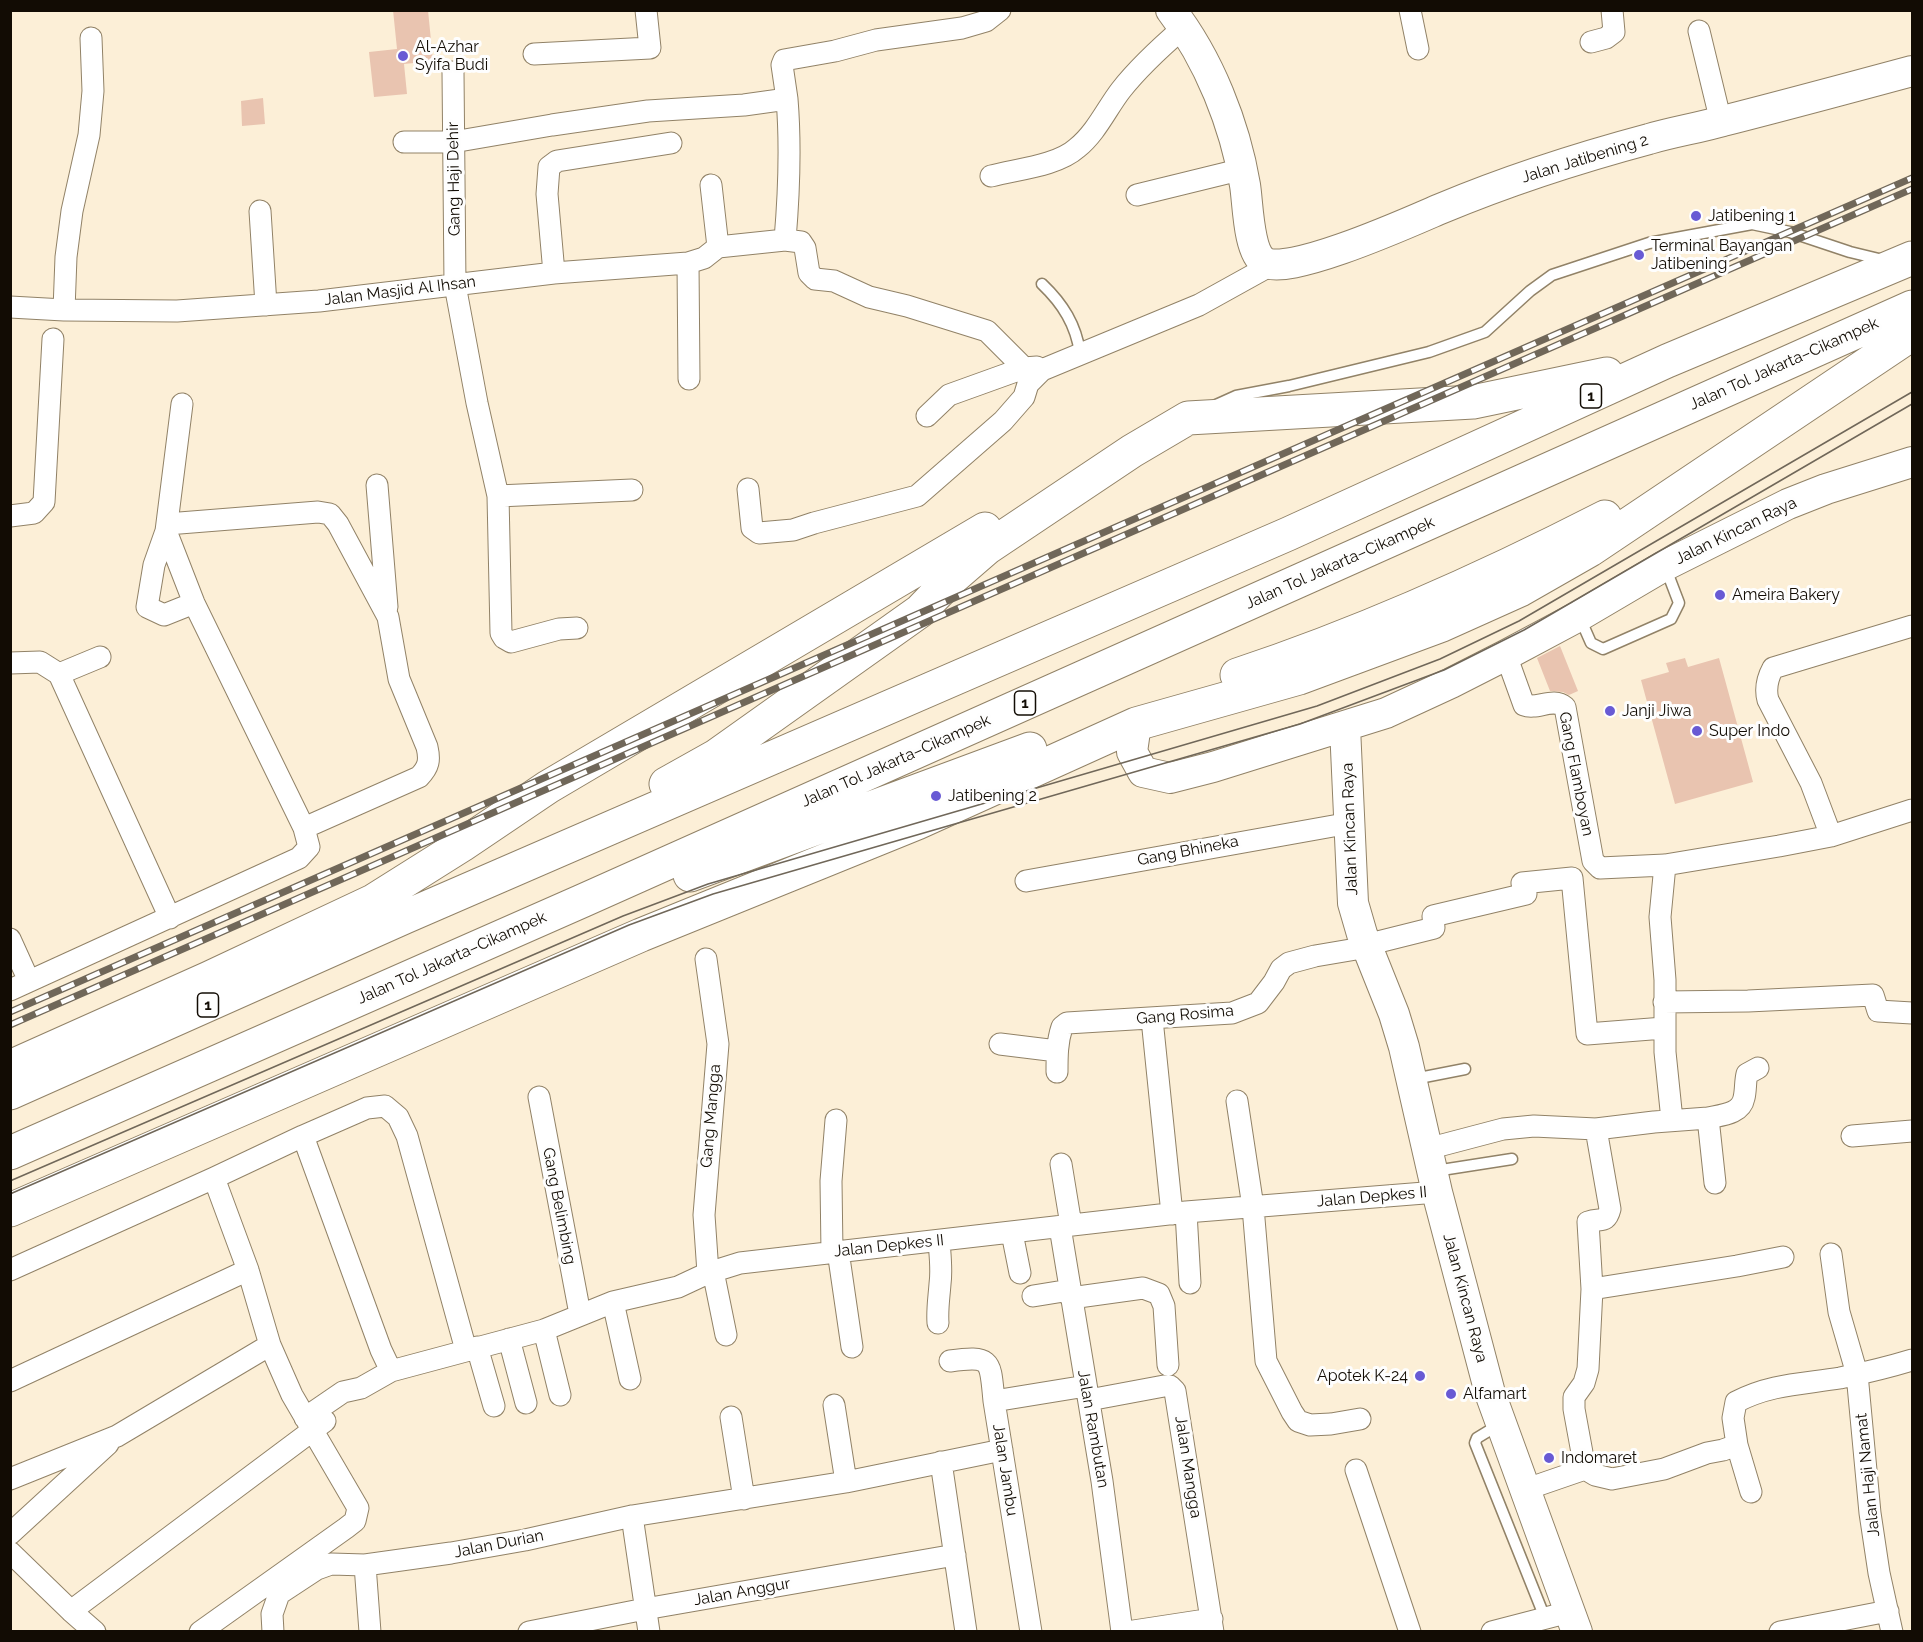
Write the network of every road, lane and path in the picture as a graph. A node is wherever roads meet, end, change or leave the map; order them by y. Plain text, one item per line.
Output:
1 (646, 10) edge
2 (1000, 10) edge
3 (1410, 10) edge
4 (1611, 10) edge
5 (1180, 16) edge
6 (1699, 31) dead end
7 (91, 38) dead end
8 (1591, 42) dead end
9 (1418, 49) dead end
10 (534, 54) dead end
11 (1912, 71) edge
12 (453, 72) dead end
13 (787, 99) junction
14 (1721, 122) junction
15 (404, 142) dead end
16 (453, 142) junction
17 (671, 143) dead end
18 (1243, 169) junction
19 (991, 176) dead end
20 (711, 185) dead end
21 (1137, 195) dead end
22 (260, 211) dead end
23 (784, 240) junction
24 (718, 247) junction
25 (1905, 261) edge
26 (688, 263) junction
27 (1269, 263) junction
28 (554, 273) junction
29 (1042, 284) dead end
30 (455, 285) junction
31 (266, 305) junction
32 (10, 307) edge
33 (1912, 307) edge
34 (64, 310) junction
35 (1912, 334) edge
36 (53, 339) dead end
37 (1080, 353) junction
38 (1667, 361) junction
39 (1033, 369) junction
40 (689, 379) dead end
41 (182, 404) dead end
42 (927, 416) dead end
43 (1188, 418) junction
44 (1743, 446) junction
45 (1132, 451) junction
46 (1912, 462) edge
47 (377, 485) dead end
48 (748, 489) dead end
49 (632, 490) dead end
50 (498, 496) junction
51 (10, 516) edge
52 (166, 527) junction
53 (1664, 566) junction
54 (194, 603) junction
55 (388, 616) junction
56 (1579, 616) junction
57 (1912, 626) edge
58 (578, 628) dead end
59 (1506, 655) junction
60 (100, 657) dead end
61 (10, 663) edge
62 (59, 674) junction
63 (1136, 724) junction
64 (1345, 727) junction
65 (1912, 810) edge
66 (1350, 823) junction
67 (304, 828) junction
68 (1831, 836) junction
69 (1665, 865) junction
70 (1026, 880) dead end
71 (405, 917) junction
72 (170, 918) junction
73 (10, 939) edge
74 (1373, 944) junction
75 (706, 959) dead end
76 (20, 985) edge
77 (1664, 1002) junction
78 (1912, 1013) edge
79 (1152, 1019) junction
80 (1664, 1028) junction
81 (1000, 1044) dead end
82 (1057, 1051) junction
83 (10, 1067) edge
84 (1758, 1068) dead end
85 (1465, 1069) dead end
86 (1057, 1072) dead end
87 (1411, 1080) junction
88 (10, 1093) edge
89 (539, 1097) dead end
90 (137, 1098) junction
91 (1237, 1101) dead end
92 (1708, 1118) junction
93 (836, 1120) dead end
94 (1672, 1120) junction
95 (1596, 1129) junction
96 (1912, 1131) edge
97 (303, 1136) junction
98 (1852, 1136) dead end
99 (10, 1153) edge
100 (1512, 1159) dead end
101 (1061, 1164) dead end
102 (1432, 1171) junction
103 (214, 1178) junction
104 (1715, 1183) dead end
105 (1253, 1207) junction
106 (10, 1210) edge
107 (1179, 1213) junction
108 (1065, 1226) junction
109 (1012, 1233) junction
110 (939, 1241) junction
111 (835, 1251) junction
112 (1831, 1254) dead end
113 (1783, 1257) dead end
114 (10, 1270) edge
115 (248, 1270) junction
116 (710, 1272) junction
117 (1020, 1273) dead end
118 (1190, 1283) dead end
119 (1592, 1289) junction
120 (1070, 1294) junction
121 (1033, 1296) dead end
122 (613, 1302) junction
123 (580, 1314) junction
124 (938, 1323) dead end
125 (544, 1330) junction
126 (726, 1335) dead end
127 (509, 1339) junction
128 (270, 1346) junction
129 (852, 1347) dead end
130 (472, 1349) junction
131 (1912, 1360) edge
132 (950, 1361) dead end
133 (1168, 1365) dead end
134 (391, 1371) junction
135 (1857, 1374) junction
136 (630, 1379) dead end
137 (10, 1381) edge
138 (1088, 1393) junction
139 (560, 1395) dead end
140 (994, 1401) junction
141 (526, 1403) dead end
142 (834, 1405) dead end
143 (494, 1406) dead end
144 (731, 1417) dead end
145 (1360, 1419) dead end
146 (309, 1424) junction
147 (1500, 1424) junction
148 (117, 1436) junction
149 (1737, 1445) junction
150 (1002, 1450) junction
151 (941, 1462) junction
152 (1585, 1469) junction
153 (1356, 1470) dead end
154 (10, 1479) edge
155 (846, 1482) junction
156 (1524, 1490) junction
157 (1751, 1492) dead end
158 (744, 1499) junction
159 (632, 1516) junction
160 (10, 1534) edge
161 (10, 1552) edge
162 (955, 1555) junction
163 (365, 1565) junction
164 (645, 1609) junction
165 (71, 1611) junction
166 (1564, 1620) edge
167 (1890, 1621) edge
168 (1213, 1625) edge
169 (94, 1632) edge
170 (200, 1632) edge
171 (273, 1632) edge
172 (370, 1632) edge
173 (529, 1632) edge
174 (649, 1632) edge
175 (966, 1632) edge
176 (1031, 1632) edge
177 (1122, 1632) edge
178 (1127, 1632) edge
179 (1410, 1632) edge
180 (1492, 1632) edge
181 (1780, 1632) edge

1 - 10 street
2 - 13 street
3 - 9 street
4 - 8 street
5 - 18 main road
5 - 19 street
6 - 14 street
7 - 34 street
11 - 14 main road, Jalan Jatibening 2
12 - 16 street, Gang Haji Dehir
13 - 16 street
13 - 23 street
14 - 27 main road, Jalan Jatibening 2
15 - 16 street
16 - 30 street, Gang Haji Dehir
17 - 28 street
18 - 21 street
18 - 27 main road
20 - 24 street
22 - 31 street
23 - 24 street, Jalan Masjid Al Ihsan
23 - 39 street
24 - 26 street, Jalan Masjid Al Ihsan
25 - 38 highway, 1
25 - 43 lane
26 - 28 street, Jalan Masjid Al Ihsan
26 - 40 street
27 - 37 street
28 - 30 street, Jalan Masjid Al Ihsan
29 - 37 lane
30 - 31 street, Jalan Masjid Al Ihsan
30 - 50 street, Gang Haji Dehir
31 - 34 street, Jalan Masjid Al Ihsan
32 - 34 street, Jalan Masjid Al Ihsan
33 - 90 highway, Jalan Tol Jakarta–Cikampek / 1
35 - 44 highway
36 - 51 street
37 - 39 street
38 - 43 highway
38 - 71 highway, 1
39 - 42 street
39 - 48 street
41 - 52 street
43 - 45 highway
44 - 63 highway
44 - 90 highway
45 - 71 highway
45 - 83 highway
46 - 53 main road, Jalan Kincan Raya
47 - 55 street
49 - 50 street
50 - 58 street, Gang Haji Dehir
52 - 54 street
52 - 54 street
52 - 55 street
53 - 56 main road, Jalan Kincan Raya
53 - 56 lane
54 - 67 street
55 - 67 street
56 - 59 main road, Jalan Kincan Raya
57 - 68 street
59 - 64 main road, Jalan Kincan Raya
59 - 69 street, Gang Flamboyan
60 - 62 street
61 - 62 street
62 - 72 street
63 - 64 main road
63 - 106 highway
64 - 66 main road, Jalan Kincan Raya
65 - 68 street
66 - 70 street, Gang Bhineka
66 - 74 main road, Jalan Kincan Raya
67 - 72 street
68 - 69 street
69 - 77 street
71 - 88 highway, 1
72 - 76 street
73 - 76 street
74 - 79 street, Gang Rosima
74 - 80 street, Gang Rosima
74 - 87 main road, Jalan Kincan Raya
75 - 116 street, Gang Mangga
77 - 78 street
77 - 80 street
79 - 82 street, Gang Rosima
79 - 107 street
80 - 94 street
81 - 82 street
82 - 86 street, Gang Rosima
84 - 92 street, Jalan Depkes II
85 - 87 lane
87 - 102 main road, Jalan Kincan Raya
89 - 123 street, Gang Belimbing
90 - 99 highway, Jalan Tol Jakarta–Cikampek / 1
91 - 105 street
92 - 94 street, Jalan Depkes II
92 - 104 street
93 - 111 street
94 - 95 street, Jalan Depkes II
95 - 102 street, Jalan Depkes II
95 - 119 street
96 - 98 street
97 - 103 street
97 - 130 street
97 - 134 street
100 - 102 lane
101 - 108 street, Jalan Rambutan
102 - 105 street, Jalan Depkes II
102 - 147 main road, Jalan Kincan Raya
103 - 114 street
103 - 115 street
105 - 107 street, Jalan Depkes II
105 - 145 street
107 - 108 street, Jalan Depkes II
107 - 118 street
108 - 109 street, Jalan Depkes II
108 - 120 street, Jalan Rambutan
109 - 110 street, Jalan Depkes II
109 - 117 street
110 - 111 street, Jalan Depkes II
110 - 124 street
111 - 116 street, Jalan Depkes II
111 - 129 street
112 - 135 street, Jalan Haji Namat
113 - 119 street
115 - 128 street
115 - 137 street
116 - 122 street, Jalan Depkes II
116 - 126 street, Gang Mangga
119 - 152 street
120 - 121 street
120 - 133 street
120 - 138 street, Jalan Rambutan
122 - 123 street, Jalan Depkes II
122 - 136 street
123 - 125 street, Jalan Depkes II
125 - 127 street, Jalan Depkes II
125 - 139 street
127 - 130 street, Jalan Depkes II
127 - 141 street
128 - 146 street
128 - 148 street
130 - 134 street, Jalan Depkes II
130 - 143 street
131 - 135 street
132 - 140 street
134 - 146 street, Jalan Depkes II
135 - 149 street
135 - 167 street, Jalan Haji Namat
138 - 140 street, Jalan Jambu
138 - 168 street, Jalan Mangga
138 - 177 street, Jalan Rambutan
140 - 150 street, Jalan Jambu
142 - 155 street
144 - 158 street
146 - 165 street, Jalan Depkes II
146 - 170 street
147 - 156 main road, Jalan Kincan Raya
147 - 166 lane
148 - 154 street
148 - 160 street
149 - 152 street
149 - 157 street
150 - 151 street, Jalan Durian
150 - 176 street, Jalan Jambu
151 - 155 street, Jalan Durian
151 - 162 street
152 - 156 street
153 - 179 street
155 - 158 street, Jalan Durian
156 - 166 main road, Jalan Kincan Raya
158 - 159 street, Jalan Durian
159 - 163 street, Jalan Durian
159 - 164 street
161 - 165 street
162 - 164 street, Jalan Anggur
162 - 175 street
163 - 171 street, Jalan Durian
163 - 172 street
164 - 173 street, Jalan Anggur
164 - 174 street
165 - 169 street
166 - 180 street
167 - 181 street
168 - 178 street

